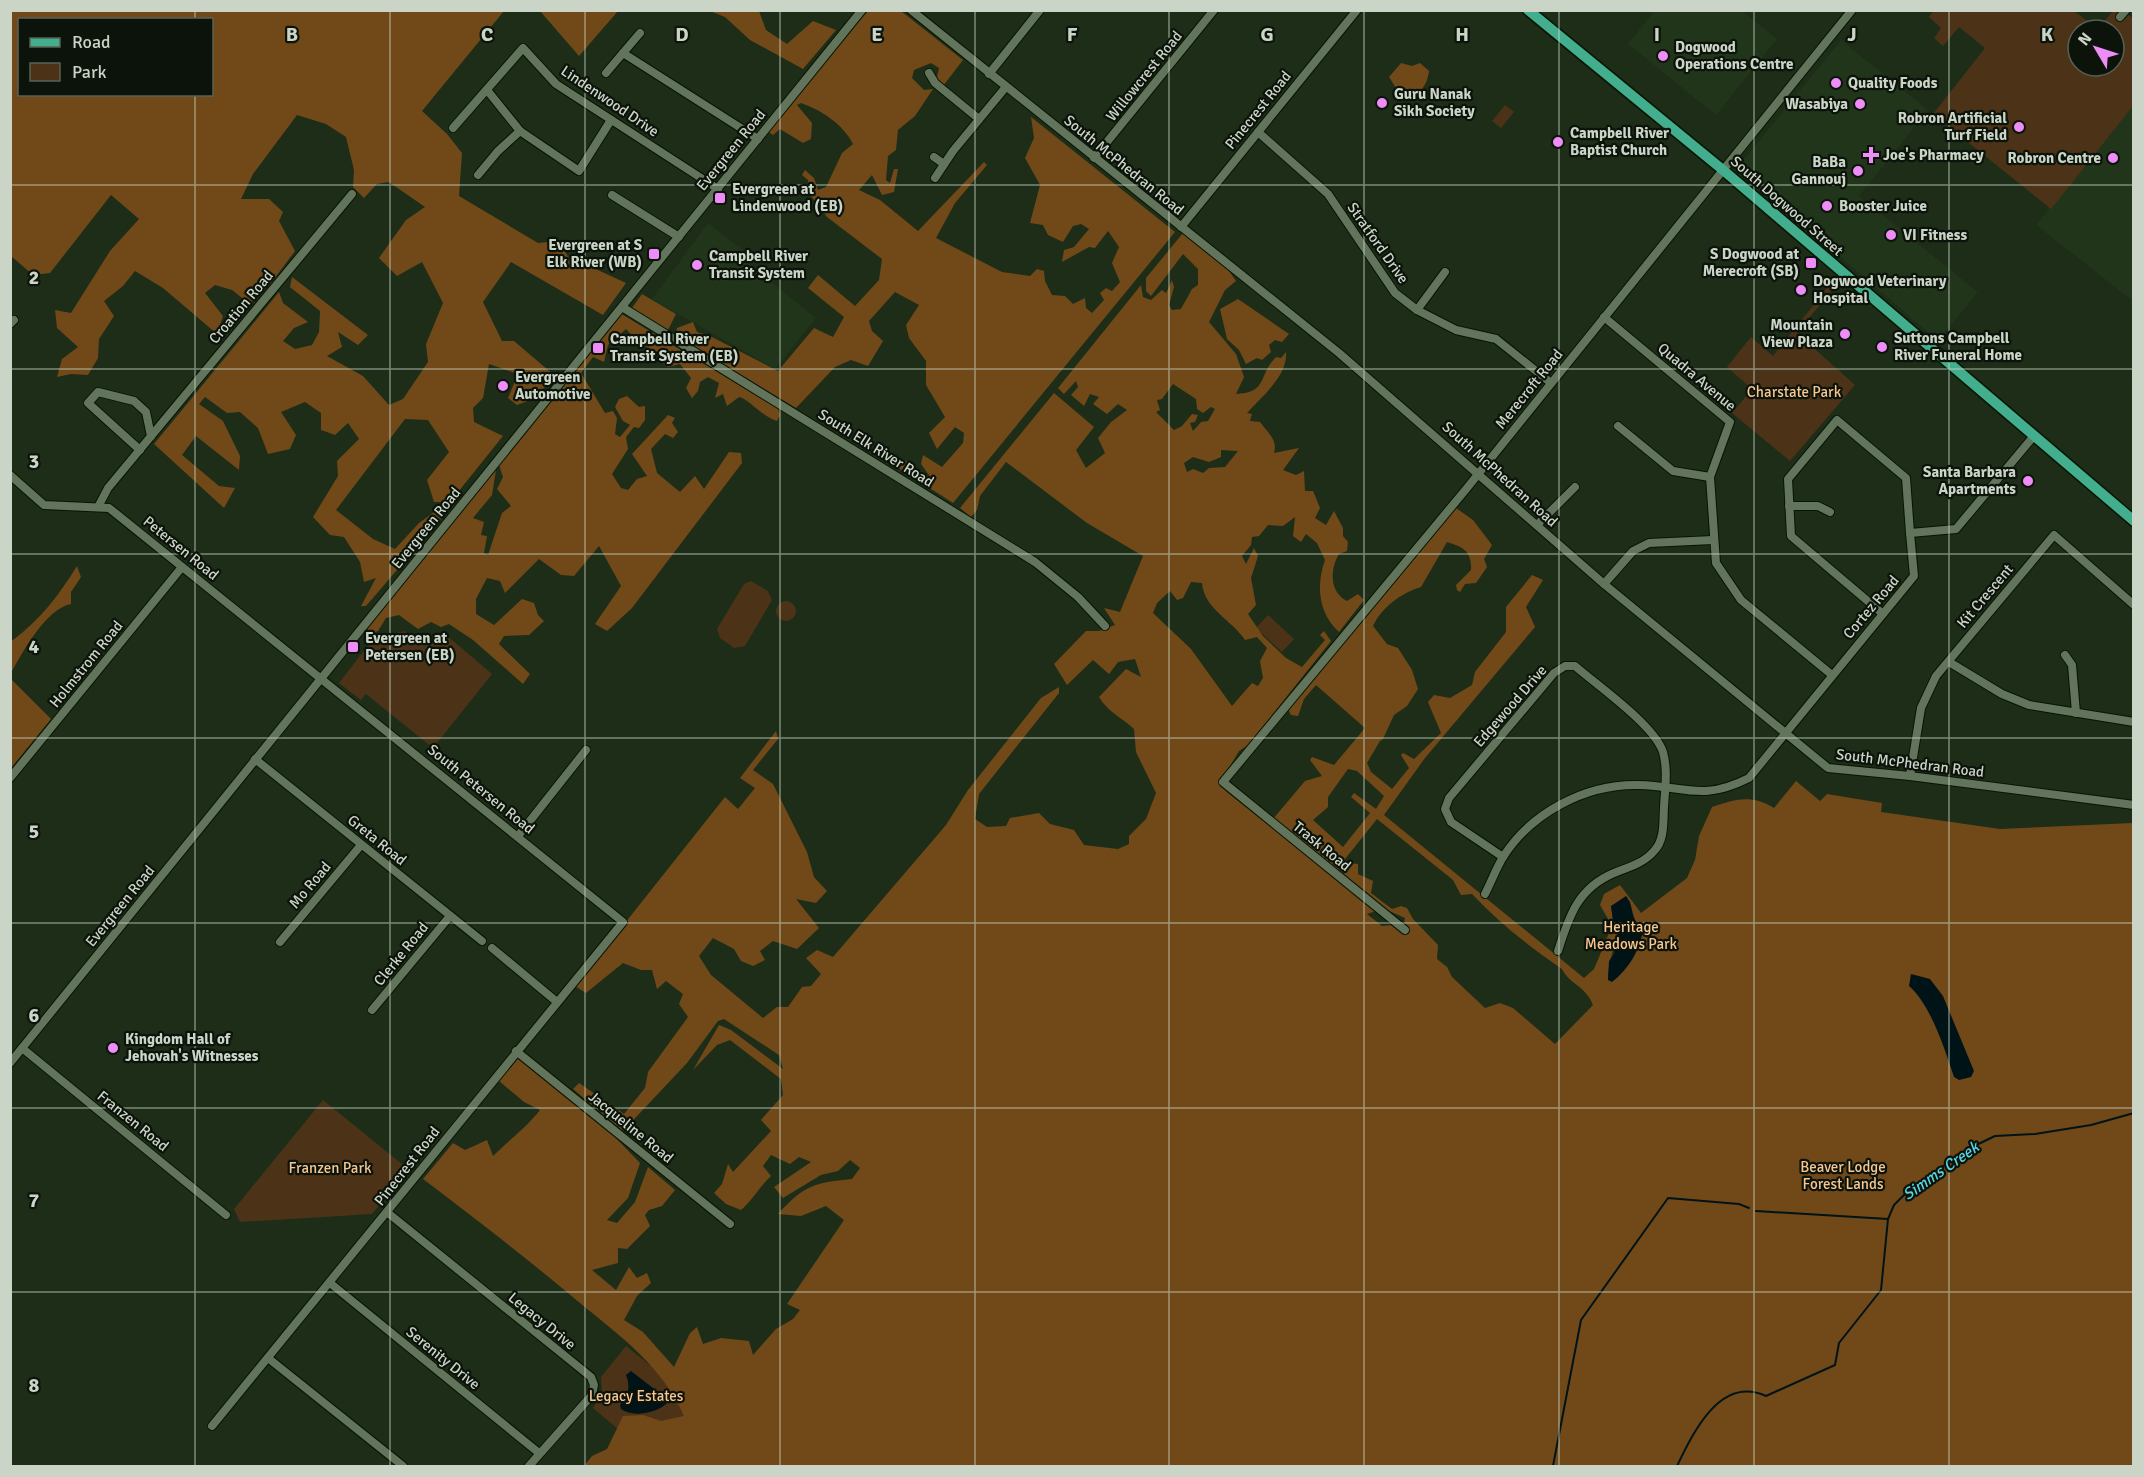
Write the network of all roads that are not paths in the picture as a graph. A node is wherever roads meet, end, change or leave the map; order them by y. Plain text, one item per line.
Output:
1 (862, 10) edge
2 (911, 10) edge
3 (1040, 10) edge
4 (1214, 10) edge
5 (1357, 10) edge
6 (1528, 10) edge
7 (1852, 10) edge
8 (640, 33) dead end
9 (623, 53) junction
10 (606, 73) dead end
11 (929, 74) dead end
12 (989, 74) junction
13 (1005, 87) junction
14 (487, 90) junction
15 (979, 119) junction
16 (611, 120) junction
17 (453, 128) dead end
18 (520, 131) junction
19 (1258, 132) junction
20 (758, 139) junction
21 (934, 157) dead end
22 (1094, 158) junction
23 (944, 164) junction
24 (1723, 170) junction
25 (478, 175) dead end
26 (935, 178) dead end
27 (718, 189) junction
28 (352, 194) dead end
29 (612, 195) dead end
30 (1181, 227) junction
31 (679, 237) junction
32 (1445, 272) dead end
33 (622, 307) junction
34 (1417, 310) junction
35 (1604, 317) junction
36 (1551, 383) junction
37 (1618, 426) dead end
38 (151, 436) junction
39 (2033, 437) junction
40 (140, 450) junction
41 (1479, 472) junction
42 (10, 475) edge
43 (1710, 477) junction
44 (1575, 487) dead end
45 (1789, 506) junction
46 (98, 507) junction
47 (1830, 512) dead end
48 (2133, 521) edge
49 (1537, 525) junction
50 (1910, 533) junction
51 (1713, 540) junction
52 (182, 567) junction
53 (1604, 584) junction
54 (2133, 605) edge
55 (1883, 614) junction
56 (1105, 626) dead end
57 (2065, 655) dead end
58 (1949, 662) junction
59 (1832, 675) junction
60 (321, 678) junction
61 (2076, 713) junction
62 (2133, 722) edge
63 (1785, 732) junction
64 (586, 750) dead end
65 (255, 759) junction
66 (1910, 776) junction
67 (10, 778) edge
68 (1223, 782) joint
69 (1665, 788) junction
70 (2133, 805) edge
71 (518, 836) junction
72 (361, 845) junction
73 (1503, 857) junction
74 (1485, 894) dead end
75 (450, 916) junction
76 (623, 922) joint
77 (1405, 930) dead end
78 (482, 941) dead end
79 (280, 942) dead end
80 (492, 948) dead end
81 (1558, 951) dead end
82 (557, 1002) junction
83 (372, 1010) dead end
84 (22, 1048) junction
85 (516, 1051) junction
86 (10, 1063) edge
87 (388, 1213) junction
88 (226, 1215) dead end
89 (730, 1224) dead end
90 (330, 1283) junction
91 (268, 1358) junction
92 (212, 1426) dead end
93 (539, 1453) junction
94 (403, 1467) edge
95 (528, 1467) edge

1 - 20 street, Evergreen Road
2 - 12 street, South McPhedran Road
3 - 12 street
4 - 22 street, Willowcrest Road
5 - 19 street, Pinecrest Road
6 - 24 main road, South Dogwood Street
7 - 24 street, Merecroft Road
8 - 9 street
9 - 10 street
9 - 20 street
11 - 15 street
12 - 13 street, South McPhedran Road
13 - 15 street
13 - 22 street, South McPhedran Road
14 - 16 street, Lindenwood Drive
14 - 17 street, Lindenwood Drive
14 - 18 street
15 - 23 street
16 - 18 street
16 - 27 street, Lindenwood Drive
18 - 25 street
19 - 30 street, Pinecrest Road
19 - 34 street, Stratford Drive
20 - 27 street, Evergreen Road
21 - 23 street
22 - 30 street, South McPhedran Road
23 - 26 street
24 - 35 street, Merecroft Road
24 - 39 main road, South Dogwood Street
27 - 31 street, Evergreen Road
28 - 38 street, Croation Road
29 - 31 street
30 - 41 street, South McPhedran Road
31 - 33 street, Evergreen Road
32 - 34 street
33 - 56 street, South Elk River Road
33 - 60 street, Evergreen Road
34 - 36 street, Stratford Drive
35 - 36 street, Merecroft Road
35 - 43 street, Quadra Avenue
36 - 41 street, Merecroft Road
37 - 43 street
38 - 40 street, Croation Road
38 - 40 street
39 - 48 main road, South Dogwood Street
39 - 50 street
40 - 46 street, Croation Road
41 - 49 street, South McPhedran Road
41 - 68 street, Merecroft Road
42 - 46 street, Petersen Road
43 - 51 street, Quadra Avenue
44 - 49 street
45 - 47 street
45 - 50 street, Cortez Road
45 - 55 street
46 - 52 street, Petersen Road
49 - 53 street, South McPhedran Road
50 - 55 street, Cortez Road
51 - 53 street
51 - 59 street, Quadra Avenue
52 - 60 street, Petersen Road
52 - 67 street, Holmstrom Road
53 - 63 street, South McPhedran Road
54 - 58 street, Kit Crescent
55 - 59 street, Cortez Road
57 - 61 street
58 - 61 street
58 - 66 street, Kit Crescent
59 - 63 street, Cortez Road
60 - 65 street, Evergreen Road
60 - 71 street, South Petersen Road
61 - 62 street
63 - 66 street, South McPhedran Road
63 - 69 street, Cortez Road
64 - 71 street
65 - 72 street, Greta Road
65 - 84 street, Evergreen Road
66 - 70 street, South McPhedran Road
68 - 77 street, Trask Road
69 - 73 street, Cortez Road
69 - 73 street, Edgewood Drive
69 - 81 street, Edgewood Drive
71 - 76 street, South Petersen Road
72 - 75 street, Greta Road
72 - 79 street, Mo Road
73 - 74 street, Cortez Road
75 - 78 street, Greta Road
75 - 83 street, Clerke Road
76 - 82 street, Pinecrest Road
80 - 82 street
82 - 85 street, Pinecrest Road
84 - 86 street, Evergreen Road
84 - 88 street, Franzen Road
85 - 87 street, Pinecrest Road
85 - 89 street, Jacqueline Road
87 - 90 street, Pinecrest Road
87 - 93 street, Legacy Drive
90 - 91 street, Pinecrest Road
90 - 93 street, Serenity Drive
91 - 92 street, Pinecrest Road
91 - 94 street
93 - 95 street, Legacy Drive

